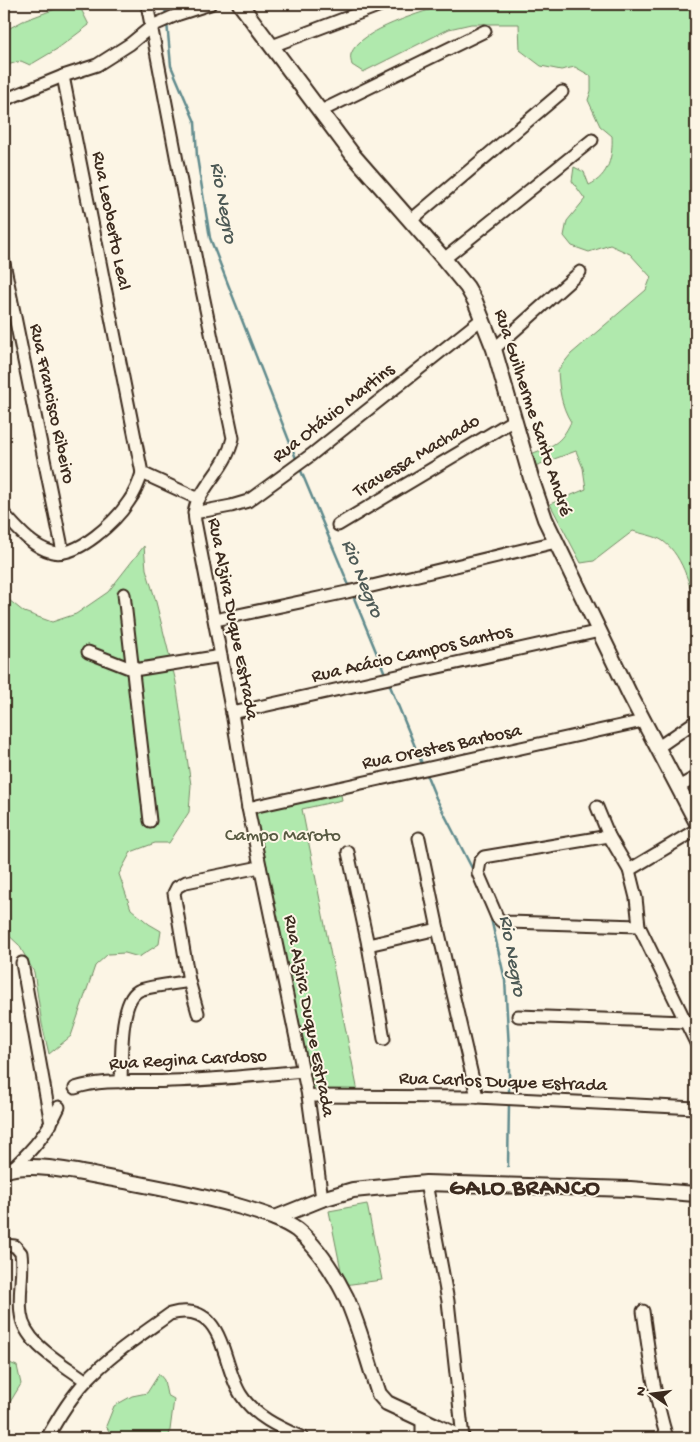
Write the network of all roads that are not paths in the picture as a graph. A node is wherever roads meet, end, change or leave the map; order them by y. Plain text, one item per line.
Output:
1 (147, 4) edge
2 (210, 4) edge
3 (240, 4) edge
4 (383, 4) edge
5 (152, 26) junction
6 (485, 31) dead end
7 (272, 46) junction
8 (63, 76) junction
9 (562, 92) dead end
10 (4, 100) edge
11 (320, 112) junction
12 (592, 140) dead end
13 (410, 220) junction
14 (444, 259) junction
15 (4, 264) edge
16 (580, 272) dead end
17 (482, 318) junction
18 (494, 349) junction
19 (514, 420) junction
20 (142, 473) junction
21 (199, 499) junction
22 (194, 513) junction
23 (4, 514) edge
24 (338, 525) dead end
25 (556, 542) junction
26 (63, 552) junction
27 (124, 594) dead end
28 (215, 620) junction
29 (600, 631) junction
30 (88, 652) dead end
31 (222, 656) junction
32 (134, 670) junction
33 (232, 713) junction
34 (644, 721) junction
35 (696, 721) edge
36 (657, 748) junction
37 (696, 778) edge
38 (678, 787) junction
39 (597, 807) dead end
40 (248, 808) junction
41 (150, 820) dead end
42 (696, 821) edge
43 (696, 830) edge
44 (609, 836) junction
45 (419, 838) dead end
46 (348, 852) dead end
47 (260, 867) junction
48 (629, 870) junction
49 (639, 926) junction
50 (438, 929) junction
51 (368, 945) junction
52 (22, 963) dead end
53 (189, 982) junction
54 (198, 1013) dead end
55 (518, 1016) dead end
56 (686, 1022) junction
57 (384, 1039) dead end
58 (696, 1043) edge
59 (303, 1071) junction
60 (121, 1082) junction
61 (75, 1088) dead end
62 (308, 1096) junction
63 (477, 1097) junction
64 (59, 1107) dead end
65 (696, 1108) edge
66 (51, 1124) junction
67 (9, 1169) edge
68 (426, 1183) junction
69 (695, 1196) edge
70 (322, 1199) junction
71 (275, 1218) junction
72 (4, 1245) edge
73 (643, 1311) dead end
74 (86, 1381) junction
75 (422, 1420) junction
76 (47, 1438) edge
77 (303, 1438) edge
78 (422, 1438) edge
79 (463, 1438) edge
80 (667, 1438) edge

1 - 5 street, Rua Alzira Duque Estrada
2 - 5 street
3 - 7 street, Rua Guilherme Santo André
4 - 7 street
5 - 8 street
5 - 21 street, Rua Alzira Duque Estrada
6 - 11 street
7 - 11 street, Rua Guilherme Santo André
8 - 10 street
8 - 20 street, Rua Leoberto Leal
9 - 13 street
11 - 13 street, Rua Guilherme Santo André
12 - 14 street
13 - 14 street, Rua Guilherme Santo André
14 - 17 street, Rua Guilherme Santo André
15 - 26 street, Rua Francisco Ribeiro
16 - 18 street
17 - 18 street, Rua Guilherme Santo André
17 - 22 street, Rua Otávio Martins
18 - 19 street, Rua Guilherme Santo André
19 - 24 street, Travessa Machado
19 - 25 street, Rua Guilherme Santo André
20 - 21 street
20 - 26 street
21 - 22 street, Rua Alzira Duque Estrada
22 - 28 street, Rua Alzira Duque Estrada
23 - 26 street
25 - 28 street
25 - 29 street, Rua Guilherme Santo André
27 - 32 street
28 - 31 street, Rua Alzira Duque Estrada
29 - 33 street, Rua Acácio Campos Santos
29 - 34 street, Rua Guilherme Santo André
30 - 32 street
31 - 32 street
31 - 33 street, Rua Alzira Duque Estrada
32 - 41 street
33 - 40 street, Rua Alzira Duque Estrada
34 - 36 street, Rua Guilherme Santo André
34 - 40 street, Rua Orestes Barbosa
35 - 36 street
36 - 38 street, Rua Guilherme Santo André
37 - 38 street
38 - 42 street, Rua Guilherme Santo André
39 - 44 street
40 - 47 street, Rua Alzira Duque Estrada
43 - 48 street
44 - 48 street
44 - 49 street
45 - 50 street
46 - 51 street
47 - 53 street
47 - 59 street, Rua Alzira Duque Estrada
48 - 49 street
49 - 56 street
50 - 51 street
50 - 63 street
51 - 57 street
52 - 66 street
53 - 54 street
53 - 60 street
55 - 56 street
56 - 58 street
59 - 60 street, Rua Regina Cardoso
59 - 62 street, Rua Alzira Duque Estrada
60 - 61 street, Rua Regina Cardoso
62 - 63 street, Rua Carlos Duque Estrada
62 - 70 street, Rua Alzira Duque Estrada
63 - 65 street, Rua Carlos Duque Estrada
64 - 66 street
66 - 67 street
67 - 71 street
68 - 69 street
68 - 70 street
68 - 79 street
70 - 71 street
71 - 75 street
72 - 74 street
73 - 80 street
74 - 76 street
74 - 77 street
75 - 78 street
75 - 79 street

